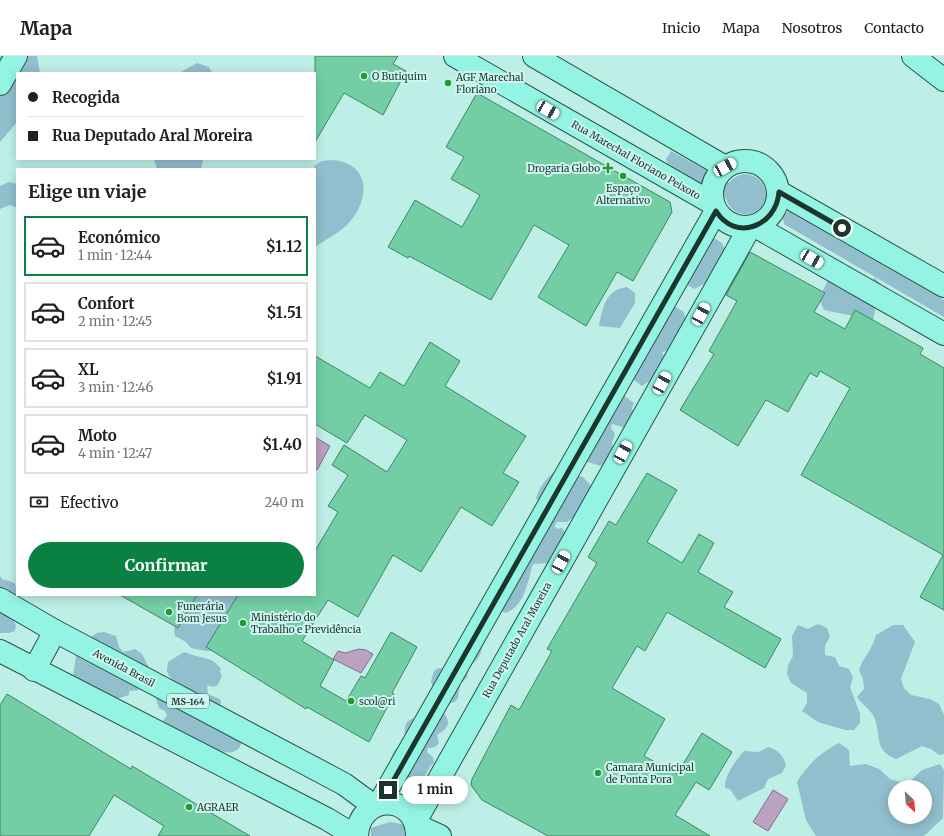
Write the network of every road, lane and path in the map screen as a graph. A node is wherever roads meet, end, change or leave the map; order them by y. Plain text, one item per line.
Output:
1 (16, 56) edge
2 (455, 56) edge
3 (534, 56) edge
4 (913, 56) edge
5 (944, 80) edge
6 (0, 84) edge
7 (725, 167) junction
8 (779, 192) junction
9 (714, 207) junction
10 (752, 227) junction
11 (944, 286) edge
12 (944, 334) edge
13 (0, 599) edge
14 (55, 631) junction
15 (0, 652) edge
16 (34, 670) junction
17 (377, 805) junction
18 (416, 827) edge
19 (356, 836) edge
20 (440, 836) edge

1 - 6 main road
2 - 9 main road, Rua Marechal Floriano Peixoto
3 - 7 main road
4 - 5 main road
7 - 8 main road
7 - 9 main road
8 - 10 main road
8 - 11 main road
9 - 10 main road
9 - 17 main road
10 - 12 main road
10 - 18 main road, Rua Deputado Aral Moreira
13 - 14 main road, Avenida Brasil / MS-164
14 - 16 main road
14 - 17 main road, Avenida Brasil / MS-164
15 - 16 main road
16 - 19 main road
17 - 18 main road, MS-164
17 - 19 main road
18 - 20 main road, MS-164

